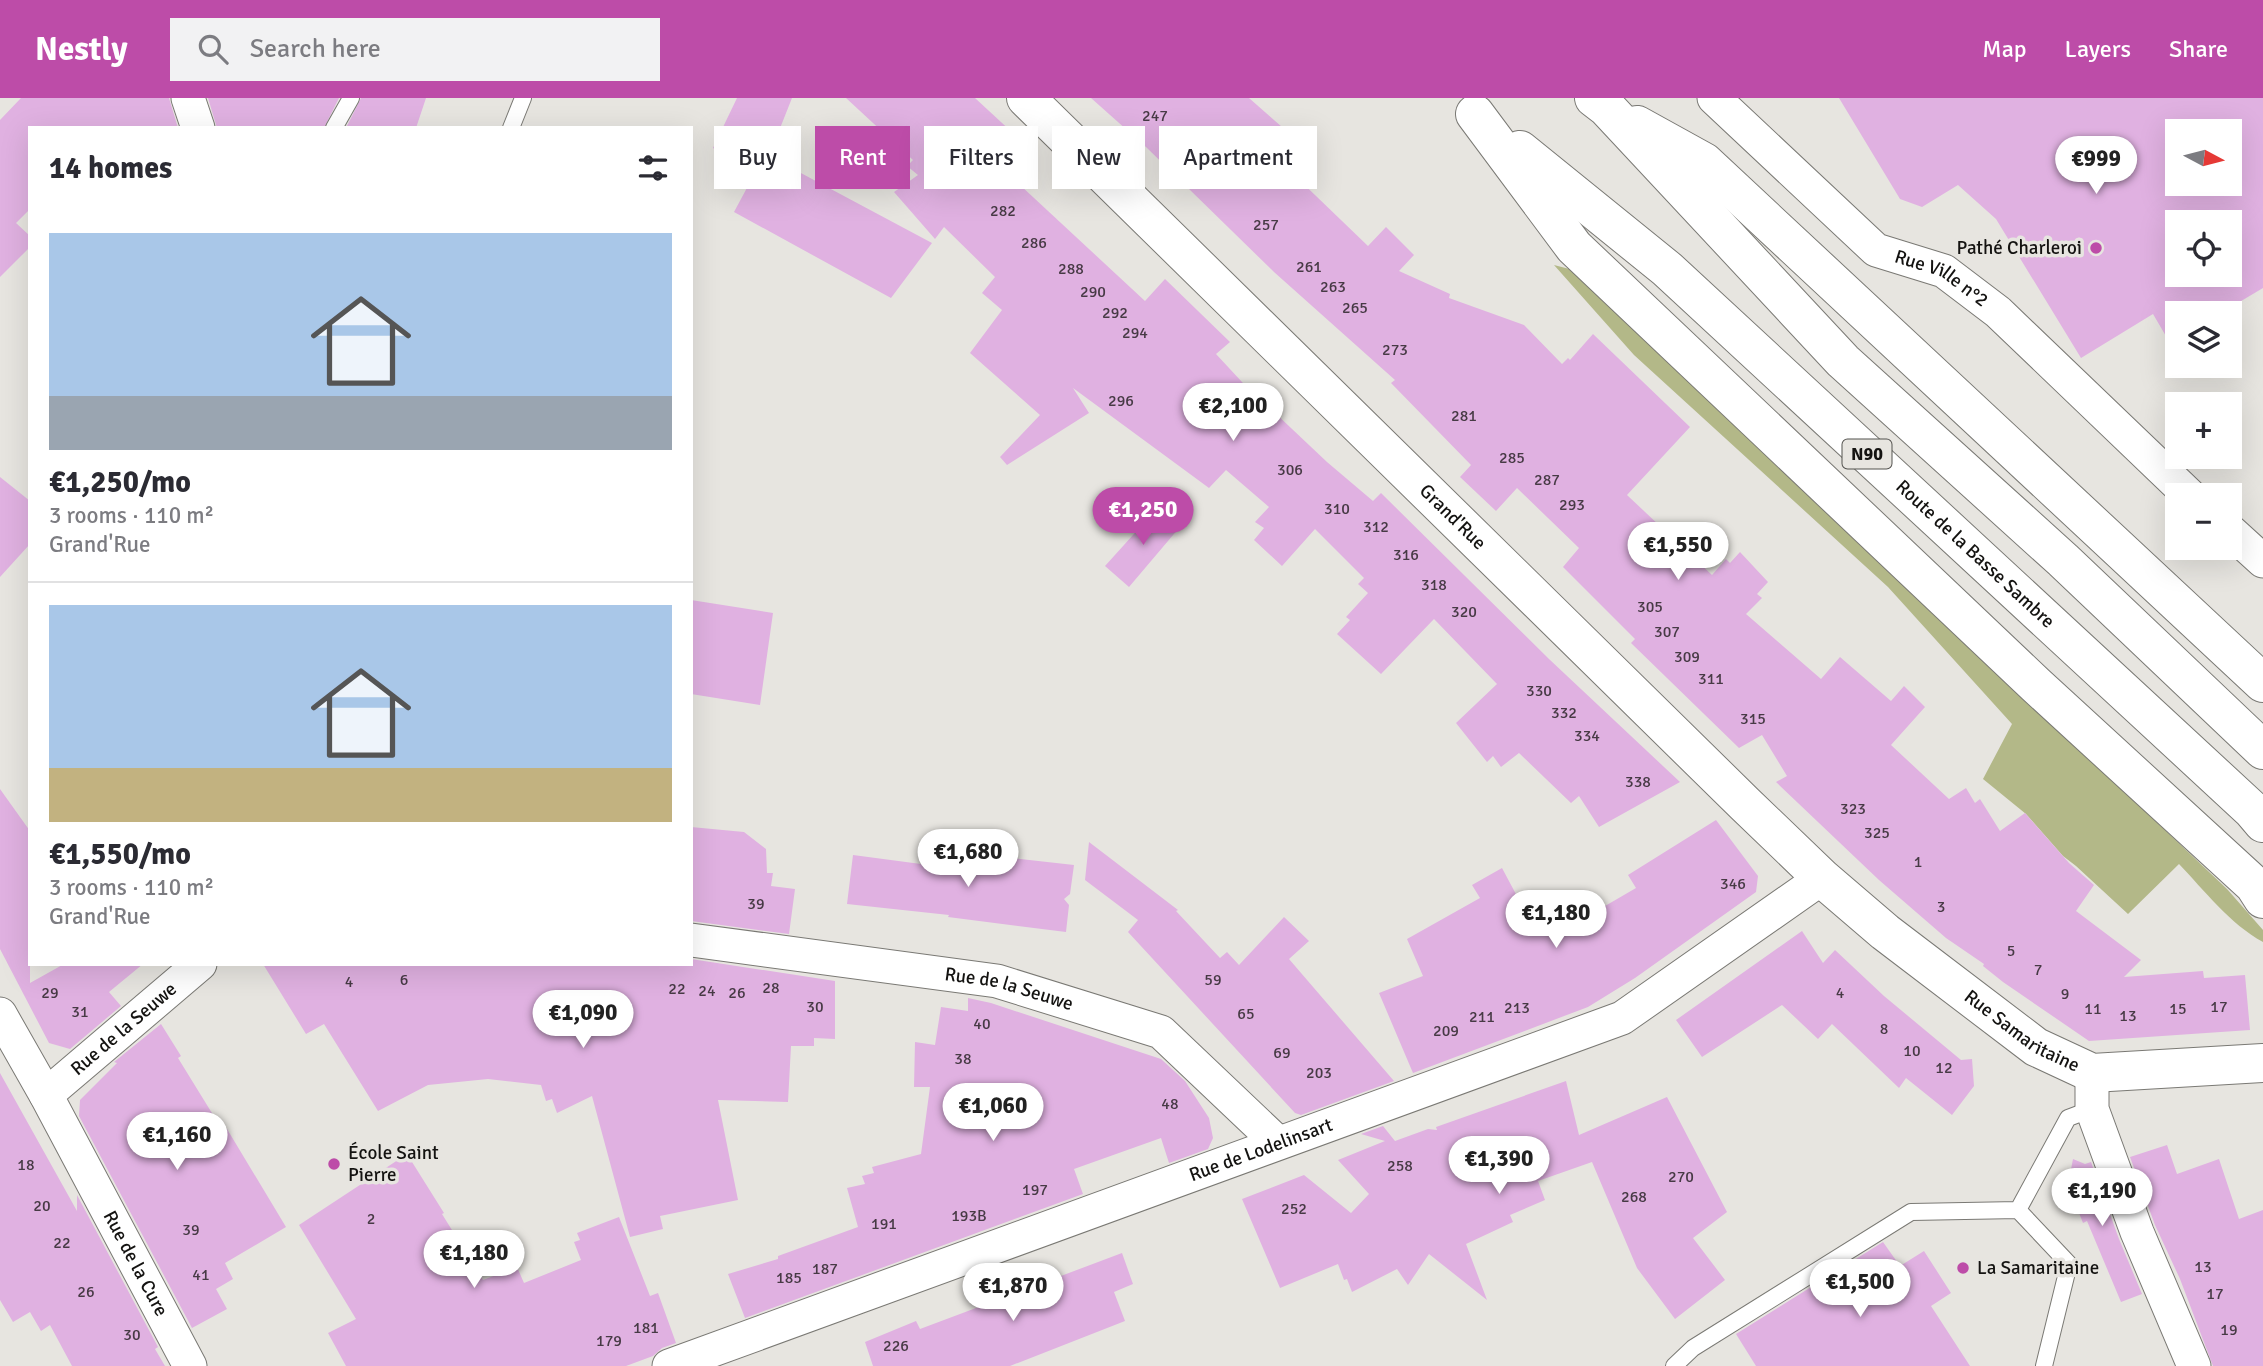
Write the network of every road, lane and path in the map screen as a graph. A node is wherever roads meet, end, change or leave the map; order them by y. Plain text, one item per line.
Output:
1 (188, 98) edge
2 (351, 98) edge
3 (523, 98) edge
4 (1026, 98) edge
5 (1714, 98) edge
6 (1600, 103) edge
7 (1468, 106) edge
8 (197, 126) edge
9 (335, 126) edge
10 (512, 126) edge
11 (2177, 483) edge
12 (2242, 542) edge
13 (2263, 561) edge
14 (2263, 683) edge
15 (2263, 750) edge
16 (2263, 823) edge
17 (1822, 878) junction
18 (2263, 899) edge
19 (1885, 932) joint
20 (693, 940) edge
21 (198, 966) edge
22 (0, 1014) edge
23 (2263, 1063) edge
24 (2092, 1091) junction
25 (46, 1095) junction
26 (1278, 1143) junction
27 (2018, 1210) junction
28 (190, 1366) edge
29 (669, 1366) edge
30 (1674, 1366) edge
31 (2044, 1366) edge
32 (2194, 1366) edge

1 - 8 street
2 - 9 lane
3 - 10 lane
4 - 17 main road, Grand'Rue
5 - 11 street, Rue Ville n°2
6 - 14 main road
6 - 15 main road, N90
7 - 16 main road, Route de la Basse Sambre / N90
7 - 18 main road
12 - 13 street
17 - 19 main road, Grand'Rue
17 - 26 street, Rue de Lodelinsart
19 - 24 main road, Rue Samaritaine
20 - 26 street, Rue de la Seuwe
21 - 25 street, Rue de la Seuwe
22 - 25 street, Rue de la Cure
23 - 24 main road, Rue Samaritaine
24 - 27 lane
24 - 32 street
25 - 28 street, Rue de la Cure
26 - 29 street, Rue de Lodelinsart
27 - 30 lane
27 - 31 lane

